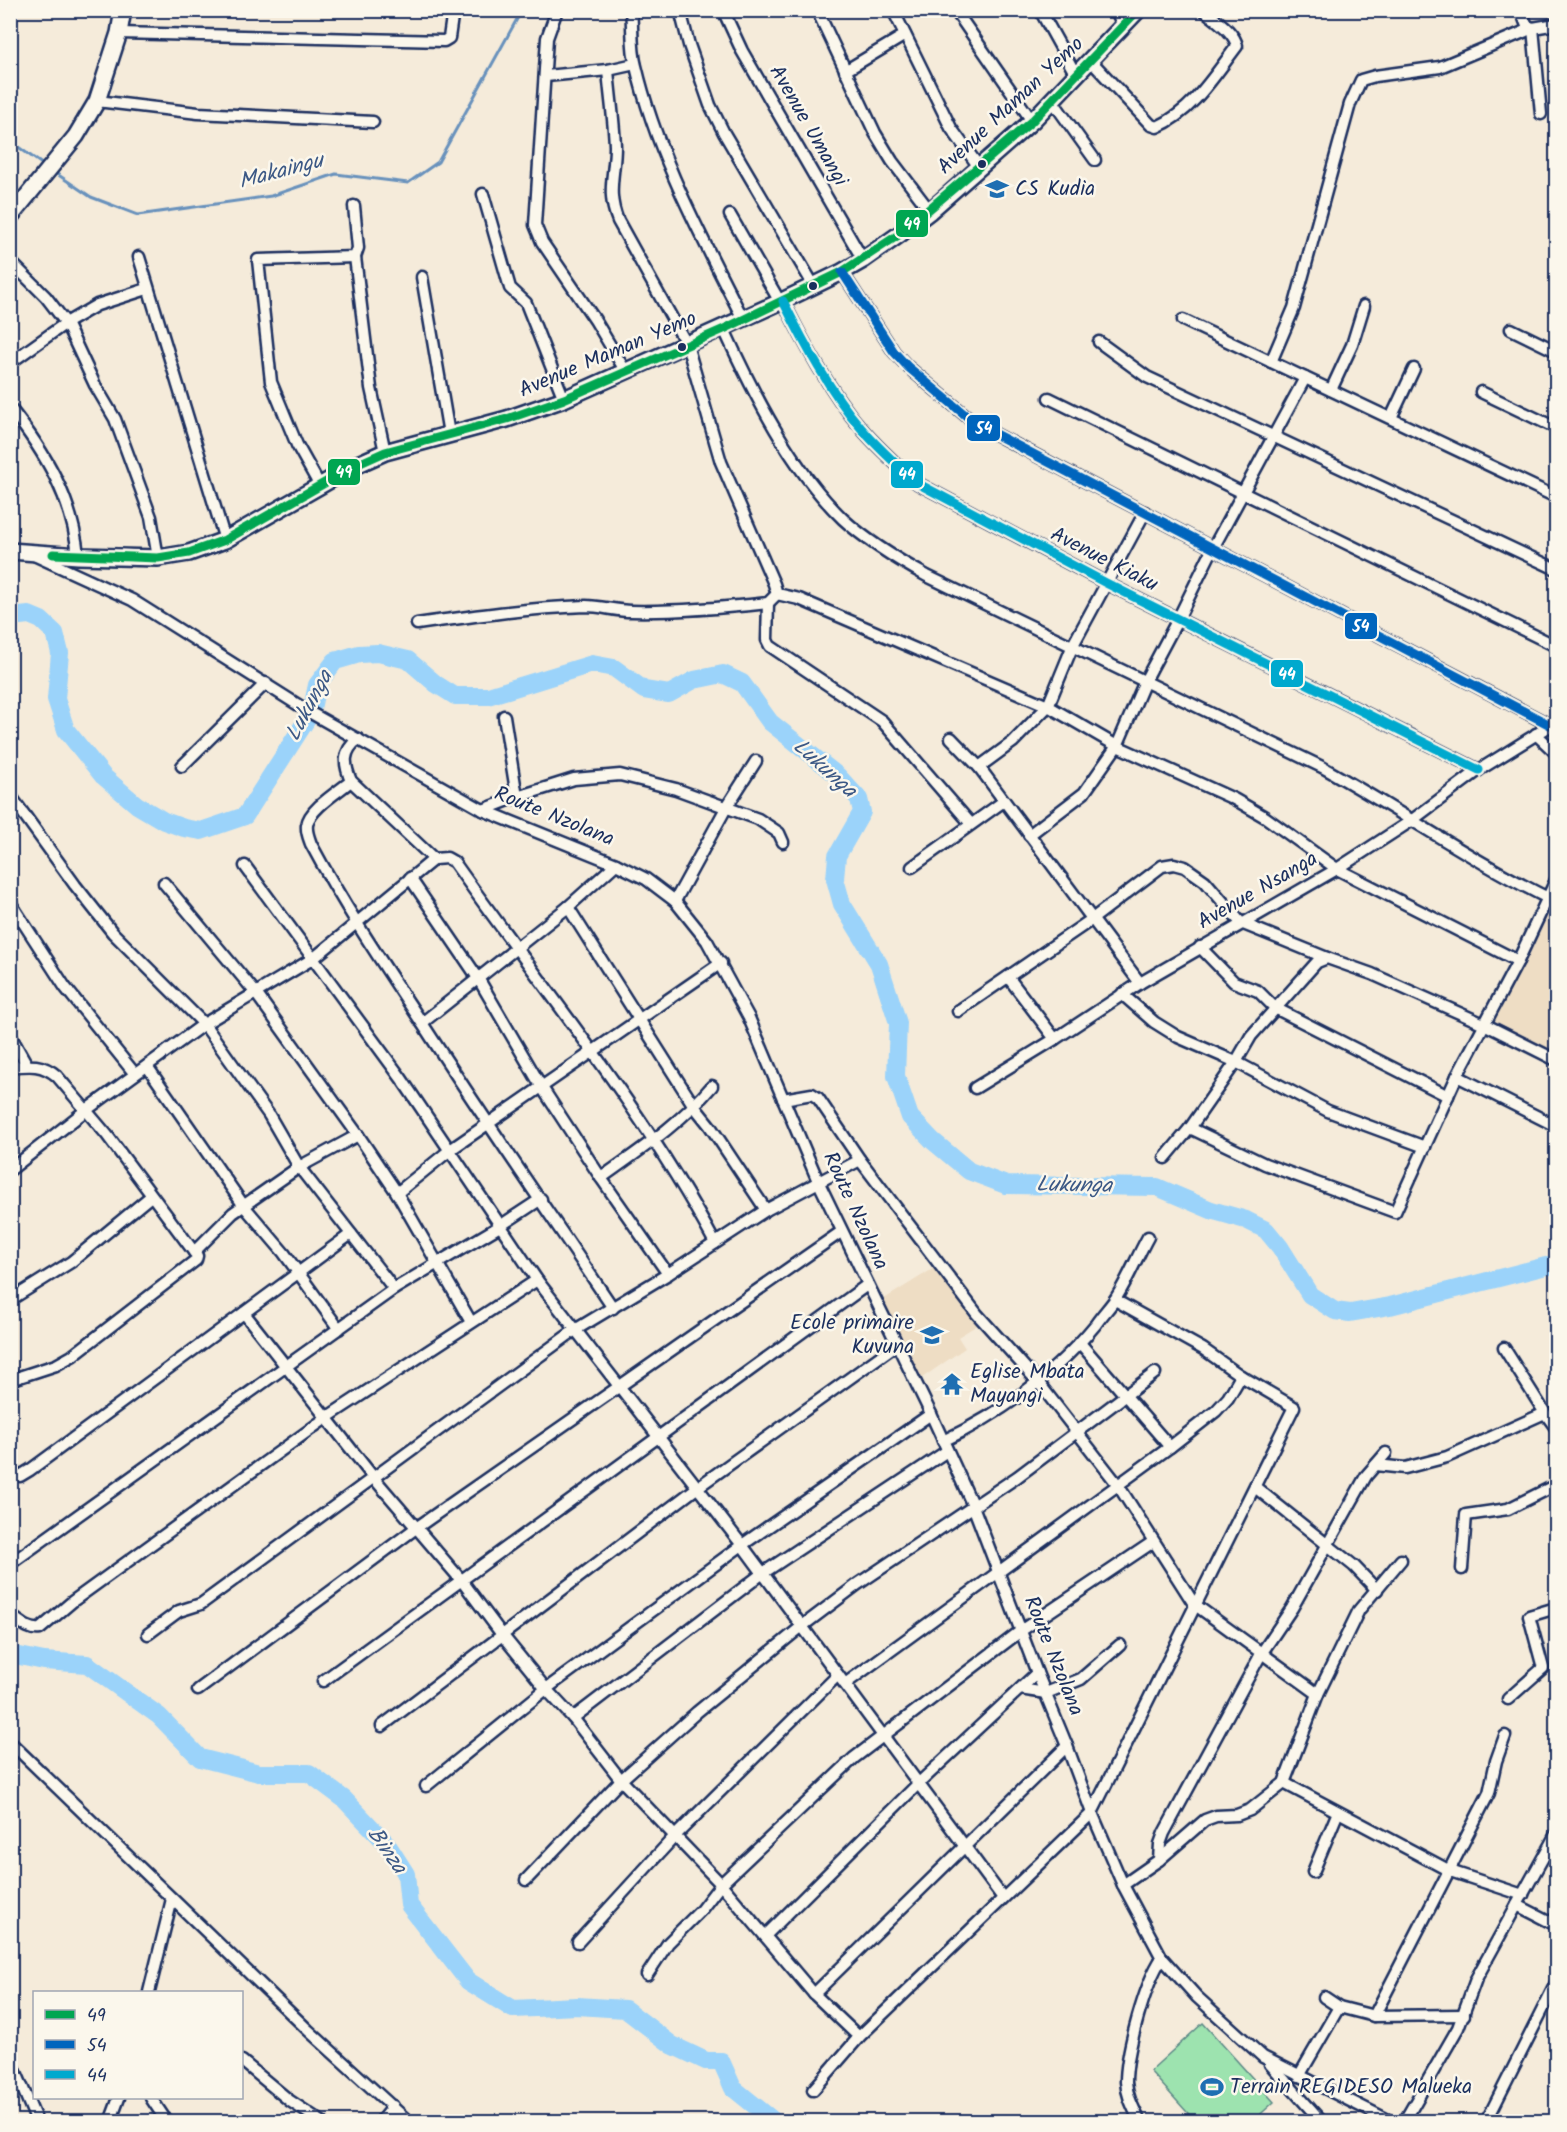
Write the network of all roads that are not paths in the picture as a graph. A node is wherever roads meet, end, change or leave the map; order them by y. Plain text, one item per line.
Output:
1 (123, 10) edge
2 (453, 10) edge
3 (557, 10) edge
4 (631, 10) edge
5 (680, 10) edge
6 (723, 10) edge
7 (817, 10) edge
8 (893, 10) edge
9 (955, 10) edge
10 (1040, 10) edge
11 (1116, 10) edge
12 (1138, 10) edge
13 (1204, 10) edge
14 (1521, 10) edge
15 (1557, 24) edge
16 (1123, 26) junction
17 (1533, 28) junction
18 (119, 33) junction
19 (905, 35) junction
20 (1090, 61) junction
21 (635, 64) junction
22 (608, 70) junction
23 (845, 71) junction
24 (1076, 75) junction
25 (546, 76) junction
26 (1053, 100) junction
27 (97, 101) junction
28 (1541, 114) dead end
29 (1032, 121) junction
30 (373, 122) dead end
31 (1095, 160) dead end
32 (979, 167) junction
33 (483, 194) dead end
34 (354, 206) dead end
35 (930, 211) junction
36 (730, 215) dead end
37 (10, 217) edge
38 (139, 257) dead end
39 (354, 257) junction
40 (863, 260) junction
41 (10, 261) edge
42 (842, 272) junction
43 (422, 277) dead end
44 (814, 286) junction
45 (147, 289) junction
46 (782, 301) junction
47 (1364, 306) dead end
48 (743, 319) junction
49 (1183, 320) dead end
50 (66, 322) junction
51 (724, 329) junction
52 (1511, 329) dead end
53 (1099, 342) dead end
54 (687, 345) junction
55 (1557, 351) edge
56 (1271, 362) junction
57 (10, 363) edge
58 (1414, 369) dead end
59 (626, 372) junction
60 (1305, 378) junction
61 (1331, 390) junction
62 (1481, 392) dead end
63 (1049, 398) dead end
64 (564, 399) junction
65 (10, 408) edge
66 (1391, 418) junction
67 (1557, 429) edge
68 (449, 434) junction
69 (1273, 436) junction
70 (385, 452) junction
71 (320, 486) junction
72 (1243, 493) junction
73 (1557, 497) edge
74 (1145, 512) junction
75 (225, 540) junction
76 (1213, 548) junction
77 (10, 551) edge
78 (31, 553) junction
79 (78, 556) junction
80 (158, 558) junction
81 (1557, 569) edge
82 (1106, 583) junction
83 (777, 594) junction
84 (768, 603) junction
85 (1178, 620) junction
86 (417, 624) dead end
87 (1072, 645) junction
88 (1557, 646) edge
89 (1145, 681) junction
90 (266, 683) junction
91 (1048, 706) junction
92 (504, 716) dead end
93 (1553, 724) edge
94 (1536, 734) junction
95 (951, 738) dead end
96 (358, 739) junction
97 (1117, 746) junction
98 (1557, 753) edge
99 (756, 761) dead end
100 (182, 766) dead end
101 (979, 767) junction
102 (1479, 770) junction
103 (351, 781) junction
104 (10, 795) edge
105 (517, 796) junction
106 (1004, 801) junction
107 (726, 808) junction
108 (483, 810) junction
109 (1411, 820) junction
110 (971, 824) junction
111 (1029, 835) junction
112 (783, 842) dead end
113 (434, 859) junction
114 (616, 864) junction
115 (245, 866) dead end
116 (912, 867) dead end
117 (1337, 868) junction
118 (410, 878) junction
119 (1557, 880) edge
120 (164, 883) dead end
121 (1552, 900) edge
122 (675, 901) junction
123 (10, 902) edge
124 (568, 908) junction
125 (1091, 920) junction
126 (356, 923) junction
127 (1241, 923) junction
128 (1200, 947) junction
129 (516, 950) junction
130 (314, 958) junction
131 (1327, 958) junction
132 (1518, 961) junction
133 (721, 963) junction
134 (1008, 977) junction
135 (478, 978) junction
136 (1140, 983) junction
137 (255, 992) junction
138 (1122, 994) junction
139 (1275, 1008) junction
140 (958, 1011) dead end
141 (639, 1018) junction
142 (422, 1023) junction
143 (204, 1024) junction
144 (1484, 1024) junction
145 (10, 1035) edge
146 (1055, 1039) junction
147 (592, 1051) junction
148 (1557, 1060) edge
149 (1236, 1062) junction
150 (27, 1065) junction
151 (147, 1066) junction
152 (10, 1067) edge
153 (135, 1074) junction
154 (1458, 1076) junction
155 (541, 1086) junction
156 (712, 1086) dead end
157 (975, 1088) dead end
158 (1448, 1096) junction
159 (783, 1099) junction
160 (694, 1106) junction
161 (85, 1111) junction
162 (488, 1124) junction
163 (1557, 1126) edge
164 (1190, 1128) junction
165 (358, 1135) junction
166 (654, 1140) junction
167 (1425, 1146) junction
168 (450, 1150) junction
169 (1166, 1158) dead end
170 (860, 1160) junction
171 (299, 1167) junction
172 (10, 1170) edge
173 (601, 1178) junction
174 (818, 1181) junction
175 (397, 1193) junction
176 (151, 1196) junction
177 (541, 1199) junction
178 (244, 1206) junction
179 (766, 1210) junction
180 (500, 1226) junction
181 (841, 1232) junction
182 (351, 1234) junction
183 (1148, 1237) dead end
184 (715, 1243) junction
185 (194, 1252) junction
186 (438, 1263) junction
187 (297, 1272) junction
188 (668, 1274) junction
189 (537, 1280) junction
190 (867, 1285) junction
191 (394, 1289) junction
192 (10, 1300) edge
193 (1115, 1300) junction
194 (613, 1308) junction
195 (244, 1313) junction
196 (471, 1322) junction
197 (339, 1329) junction
198 (575, 1330) junction
199 (1080, 1343) junction
200 (896, 1345) junction
201 (1504, 1348) dead end
202 (285, 1368) junction
203 (1155, 1373) dead end
204 (1241, 1376) junction
205 (10, 1380) edge
206 (1038, 1382) junction
207 (620, 1388) junction
208 (1126, 1395) junction
209 (1545, 1413) junction
210 (931, 1414) junction
211 (326, 1418) junction
212 (1557, 1428) edge
213 (1077, 1433) junction
214 (659, 1436) junction
215 (945, 1446) junction
216 (1170, 1447) junction
217 (1386, 1453) dead end
218 (10, 1455) edge
219 (1376, 1465) junction
220 (13, 1477) edge
221 (373, 1477) junction
222 (1118, 1485) junction
223 (1557, 1485) edge
224 (698, 1487) junction
225 (1255, 1487) junction
226 (973, 1506) junction
227 (416, 1528) junction
228 (1154, 1542) junction
229 (742, 1545) junction
230 (1328, 1545) junction
231 (1401, 1560) dead end
232 (10, 1564) edge
233 (1462, 1569) dead end
234 (998, 1571) junction
235 (763, 1573) junction
236 (462, 1581) junction
237 (1377, 1590) junction
238 (1194, 1604) junction
239 (1557, 1608) edge
240 (10, 1615) edge
241 (801, 1627) junction
242 (1022, 1630) junction
243 (148, 1634) dead end
244 (503, 1636) junction
245 (1120, 1646) dead end
246 (1261, 1654) junction
247 (1037, 1673) junction
248 (841, 1679) junction
249 (323, 1681) dead end
250 (546, 1689) junction
251 (1020, 1689) junction
252 (198, 1690) dead end
253 (1046, 1693) junction
254 (1318, 1694) junction
255 (1508, 1699) dead end
256 (573, 1718) junction
257 (382, 1726) dead end
258 (882, 1736) junction
259 (1506, 1736) dead end
260 (10, 1742) edge
261 (1068, 1746) junction
262 (621, 1780) junction
263 (1284, 1783) junction
264 (918, 1784) junction
265 (426, 1786) dead end
266 (1338, 1812) junction
267 (1092, 1813) junction
268 (1557, 1834) edge
269 (675, 1836) junction
270 (966, 1846) junction
271 (1159, 1860) junction
272 (1450, 1871) junction
273 (1313, 1872) dead end
274 (526, 1880) dead end
275 (721, 1884) junction
276 (1123, 1885) junction
277 (1003, 1898) junction
278 (172, 1899) junction
279 (1520, 1900) junction
280 (1557, 1925) edge
281 (765, 1936) junction
282 (578, 1942) dead end
283 (1162, 1958) junction
284 (647, 1975) dead end
285 (1557, 1983) edge
286 (150, 1991) edge
287 (814, 1994) junction
288 (1324, 1997) dead end
289 (1339, 2007) junction
290 (1464, 2015) junction
291 (1374, 2016) junction
292 (859, 2037) junction
293 (1263, 2057) junction
294 (10, 2058) edge
295 (243, 2062) edge
296 (1299, 2076) junction
297 (15, 2085) edge
298 (813, 2090) dead end
299 (118, 2099) edge
300 (152, 2099) edge
301 (393, 2106) junction
302 (37, 2121) edge
303 (110, 2121) edge
304 (167, 2121) edge
305 (322, 2121) edge
306 (380, 2121) edge
307 (409, 2121) edge
308 (1140, 2121) edge
309 (1322, 2121) edge
310 (1392, 2121) edge
311 (1404, 2121) edge
312 (1486, 2121) edge

1 - 18 street
2 - 18 street
3 - 25 street
4 - 21 street
5 - 44 street
6 - 40 street, Avenue Umangi
7 - 23 street
8 - 19 street
9 - 29 street
10 - 24 street
11 - 16 street
12 - 16 street, Avenue Maman Yemo
13 - 20 street
14 - 17 street
15 - 17 street
16 - 20 street, Avenue Maman Yemo
17 - 28 street
17 - 56 street
18 - 27 street
19 - 23 street
19 - 32 street
20 - 24 street, Avenue Maman Yemo
21 - 22 street
21 - 48 street
22 - 25 street
22 - 54 street
23 - 35 street
24 - 26 street, Avenue Maman Yemo
25 - 59 street
26 - 29 street, Avenue Maman Yemo
26 - 31 street
27 - 30 street
27 - 37 street
29 - 32 street, Avenue Maman Yemo
32 - 35 street, Avenue Maman Yemo
33 - 64 street
34 - 39 street
35 - 40 street, Avenue Maman Yemo
36 - 46 street, Avenue Kiaku
38 - 45 street
39 - 70 street
39 - 71 street
40 - 42 street, Avenue Maman Yemo
41 - 50 street
42 - 44 street, Avenue Maman Yemo
42 - 74 street
43 - 68 street
44 - 46 street, Avenue Maman Yemo
45 - 50 street
45 - 75 street
46 - 48 street, Avenue Maman Yemo
46 - 82 street, Avenue Kiaku
47 - 61 street
48 - 51 street, Avenue Maman Yemo
49 - 56 street
50 - 57 street
50 - 80 street
51 - 54 street, Avenue Maman Yemo
51 - 87 street
52 - 55 street
53 - 69 street
54 - 59 street, Avenue Maman Yemo
54 - 83 street
56 - 60 street
58 - 66 street
59 - 64 street, Avenue Maman Yemo
60 - 61 street
60 - 69 street
61 - 66 street
62 - 67 street
63 - 72 street
64 - 68 street, Avenue Maman Yemo
65 - 79 street
66 - 73 street
68 - 70 street, Avenue Maman Yemo
69 - 72 street
69 - 81 street
70 - 71 street, Avenue Maman Yemo
71 - 75 street, Avenue Maman Yemo
72 - 76 street
72 - 88 street
74 - 76 street
74 - 82 street
75 - 80 street, Avenue Maman Yemo
76 - 85 street
76 - 93 street
77 - 78 street, Avenue Maman Yemo
78 - 79 street, Avenue Maman Yemo
78 - 90 street, Route Nzolana
79 - 80 street, Avenue Maman Yemo
82 - 85 street, Avenue Kiaku
82 - 87 street
83 - 84 street
83 - 91 street
84 - 86 street
84 - 110 street
85 - 89 street
85 - 102 street, Avenue Kiaku
87 - 89 street
87 - 91 street
89 - 97 street
89 - 109 street
90 - 96 street, Route Nzolana
90 - 100 street
91 - 97 street
91 - 101 street
92 - 105 street
93 - 94 street, Avenue Nsanga
94 - 98 street
94 - 102 street, Avenue Nsanga
95 - 101 street
96 - 103 street
96 - 108 street, Route Nzolana
97 - 111 street
97 - 117 street
99 - 107 street
101 - 106 street
102 - 109 street, Avenue Nsanga
103 - 113 street
103 - 126 street
104 - 143 street
105 - 107 street
105 - 108 street
106 - 110 street
106 - 111 street
107 - 112 street
107 - 122 street
108 - 114 street, Route Nzolana
109 - 117 street, Avenue Nsanga
109 - 121 street
110 - 116 street
111 - 125 street
113 - 118 street
113 - 129 street
114 - 122 street, Route Nzolana
114 - 124 street
115 - 130 street
117 - 127 street, Avenue Nsanga
117 - 132 street
118 - 126 street
118 - 135 street
119 - 121 street
120 - 137 street
121 - 132 street
122 - 133 street, Route Nzolana
123 - 153 street
124 - 129 street
124 - 141 street
125 - 127 street
125 - 134 street
125 - 136 street
126 - 130 street
126 - 142 street
127 - 128 street, Avenue Nsanga
127 - 131 street
128 - 136 street, Avenue Nsanga
128 - 139 street
129 - 135 street
129 - 147 street
130 - 137 street
130 - 168 street
131 - 139 street
131 - 144 street
132 - 144 street
133 - 141 street
133 - 159 street, Route Nzolana
134 - 140 street
134 - 146 street
135 - 142 street
135 - 155 street
136 - 138 street, Avenue Nsanga
137 - 143 street
137 - 165 street
138 - 146 street, Avenue Nsanga
138 - 149 street
139 - 149 street
139 - 158 street
141 - 147 street
141 - 160 street
142 - 162 street
143 - 151 street
143 - 171 street
144 - 148 street
144 - 154 street
145 - 150 street
146 - 157 street, Avenue Nsanga
147 - 155 street
147 - 166 street
149 - 164 street
149 - 167 street
150 - 152 street
150 - 161 street
151 - 153 street
151 - 178 street
153 - 161 street
154 - 158 street
154 - 163 street
155 - 162 street
155 - 173 street
156 - 160 street
158 - 167 street
159 - 170 street
159 - 174 street, Route Nzolana
160 - 166 street
160 - 179 street
161 - 172 street
161 - 176 street
162 - 168 street
162 - 177 street
164 - 167 street
164 - 169 street
165 - 171 street
165 - 175 street
166 - 173 street
166 - 184 street
168 - 175 street
168 - 180 street
170 - 174 street
170 - 206 street
171 - 178 street
171 - 182 street
173 - 188 street
174 - 179 street
174 - 181 street, Route Nzolana
175 - 186 street
176 - 185 street
176 - 192 street
177 - 180 street
177 - 194 street
178 - 185 street
178 - 187 street
179 - 184 street
180 - 186 street
180 - 189 street
181 - 190 street, Route Nzolana
181 - 207 street
182 - 187 street
182 - 191 street
183 - 193 street
184 - 188 street
185 - 205 street
186 - 191 street
186 - 196 street
187 - 195 street
187 - 197 street
188 - 194 street
189 - 196 street
189 - 198 street
190 - 200 street, Route Nzolana
190 - 214 street
191 - 197 street
193 - 199 street
193 - 204 street
194 - 198 street
195 - 202 street
195 - 220 street
196 - 211 street
197 - 202 street
198 - 207 street
198 - 221 street
199 - 206 street
199 - 208 street
200 - 210 street, Route Nzolana
200 - 224 street
201 - 209 street
202 - 211 street
202 - 232 street
203 - 208 street
204 - 216 street
204 - 225 street
206 - 213 street
206 - 215 street
207 - 214 street
207 - 227 street
208 - 213 street
208 - 216 street
209 - 212 street
209 - 219 street
210 - 215 street, Route Nzolana
210 - 229 street
211 - 221 street
211 - 240 street
213 - 222 street
213 - 226 street
214 - 224 street
214 - 236 street
215 - 226 street, Route Nzolana
215 - 235 street
216 - 222 street
217 - 219 street
218 - 220 street
219 - 230 street
221 - 227 street
221 - 243 street
222 - 228 street
222 - 234 street
223 - 233 street
224 - 229 street
224 - 244 street
225 - 230 street
225 - 238 street
226 - 234 street, Route Nzolana
226 - 241 street
227 - 236 street
227 - 252 street
228 - 238 street
228 - 242 street
229 - 235 street
229 - 250 street
230 - 237 street
230 - 246 street
231 - 237 street
234 - 242 street, Route Nzolana
234 - 248 street
235 - 241 street
235 - 256 street
236 - 244 street
236 - 249 street
237 - 254 street
238 - 246 street
238 - 267 street
239 - 255 street
241 - 248 street
241 - 262 street
242 - 247 street, Route Nzolana
242 - 258 street
244 - 250 street
244 - 257 street
245 - 253 street
246 - 254 street
246 - 271 street
247 - 251 street
247 - 253 street, Route Nzolana
248 - 258 street
248 - 269 street
250 - 256 street
250 - 265 street
251 - 253 street
251 - 264 street
253 - 261 street, Route Nzolana
254 - 263 street
256 - 262 street
258 - 264 street
258 - 275 street
259 - 272 street
260 - 278 street
261 - 267 street, Route Nzolana
261 - 270 street
262 - 269 street
262 - 274 street
263 - 266 street
263 - 271 street
264 - 270 street
264 - 281 street
266 - 272 street
266 - 273 street
267 - 276 street, Route Nzolana
267 - 277 street
268 - 279 street
269 - 275 street
269 - 282 street
270 - 277 street
270 - 287 street
271 - 276 street
272 - 279 street
272 - 291 street
275 - 281 street
275 - 284 street
276 - 283 street, Route Nzolana
277 - 292 street
278 - 286 street
278 - 301 street
279 - 280 street
279 - 290 street
281 - 287 street
283 - 293 street, Route Nzolana
283 - 308 street
285 - 312 street
287 - 292 street
288 - 289 street
289 - 291 street
289 - 296 street
290 - 291 street
290 - 311 street
292 - 298 street
293 - 296 street, Route Nzolana
293 - 309 street
294 - 297 street
295 - 305 street
296 - 310 street, Route Nzolana
297 - 302 street
299 - 303 street
300 - 304 street
301 - 306 street
301 - 307 street

